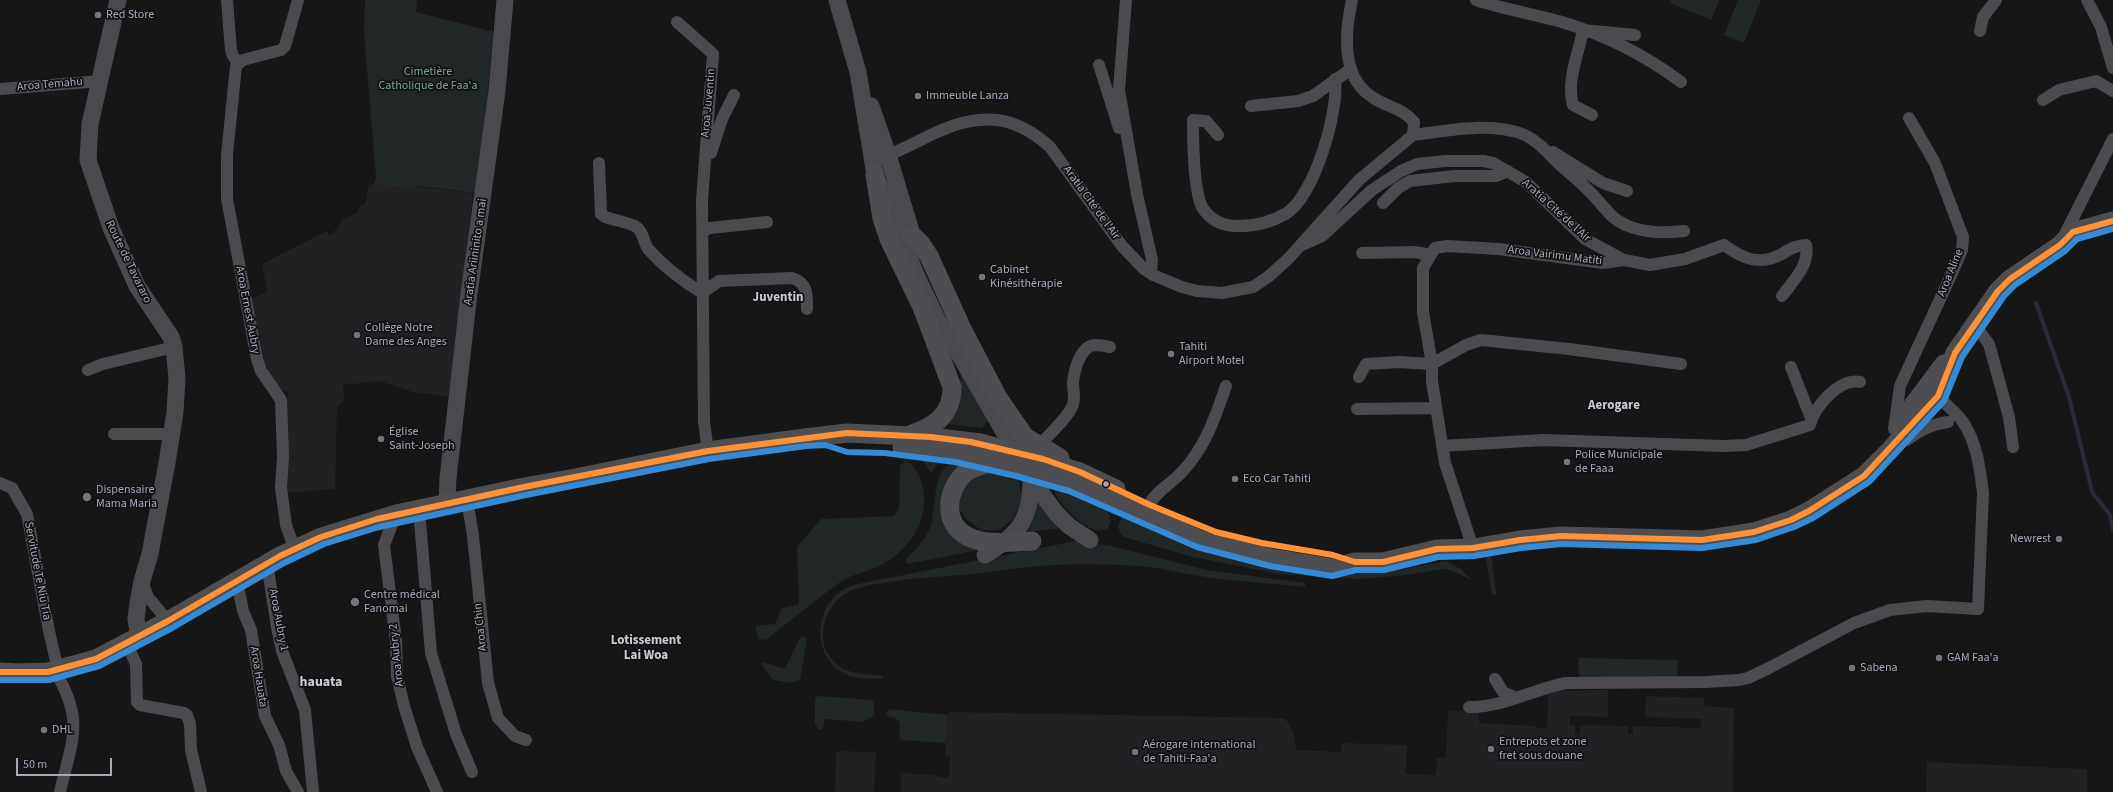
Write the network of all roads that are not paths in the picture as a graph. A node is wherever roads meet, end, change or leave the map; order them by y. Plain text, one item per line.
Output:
1 (118, 0) edge
2 (227, 0) edge
3 (298, 0) edge
4 (505, 0) edge
5 (837, 0) edge
6 (1126, 0) edge
7 (1352, 0) edge
8 (1476, 0) edge
9 (1996, 0) edge
10 (2087, 0) edge
11 (677, 22) dead end
12 (1583, 30) junction
13 (1980, 31) dead end
14 (1635, 34) dead end
15 (238, 63) junction
16 (1098, 65) dead end
17 (2113, 68) edge
18 (1350, 69) junction
19 (1335, 79) junction
20 (101, 81) junction
21 (1681, 82) dead end
22 (0, 89) edge
23 (2113, 91) edge
24 (734, 95) dead end
25 (2043, 100) dead end
26 (1251, 106) dead end
27 (1592, 115) dead end
28 (1909, 118) dead end
29 (1218, 135) dead end
30 (1413, 135) junction
31 (2113, 139) edge
32 (1545, 149) junction
33 (599, 163) dead end
34 (879, 163) junction
35 (1508, 171) junction
36 (1134, 174) junction
37 (704, 175) junction
38 (1628, 191) dead end
39 (1383, 203) dead end
40 (2113, 221) edge
41 (768, 222) dead end
42 (703, 231) junction
43 (1684, 231) dead end
44 (912, 234) junction
45 (2060, 245) junction
46 (1300, 246) junction
47 (1362, 253) dead end
48 (1430, 255) junction
49 (1624, 260) junction
50 (1151, 273) junction
51 (702, 292) junction
52 (1782, 296) dead end
53 (807, 309) dead end
54 (1974, 324) junction
55 (174, 347) junction
56 (1110, 347) dead end
57 (959, 354) junction
58 (1432, 364) junction
59 (1681, 364) dead end
60 (1791, 367) dead end
61 (88, 370) dead end
62 (1359, 377) dead end
63 (1860, 382) dead end
64 (1226, 386) dead end
65 (1933, 393) junction
66 (1436, 408) junction
67 (1357, 409) dead end
68 (1812, 418) junction
69 (1948, 422) junction
70 (1894, 431) junction
71 (1970, 433) junction
72 (114, 434) dead end
73 (171, 434) junction
74 (905, 436) junction
75 (826, 437) junction
76 (1442, 446) junction
77 (2013, 448) dead end
78 (708, 451) junction
79 (1889, 452) junction
80 (992, 462) junction
81 (1034, 463) junction
82 (1864, 476) junction
83 (0, 483) edge
84 (466, 499) junction
85 (447, 503) junction
86 (1149, 505) junction
87 (419, 509) junction
88 (396, 514) junction
89 (1090, 540) dead end
90 (1032, 541) dead end
91 (1006, 542) junction
92 (1473, 548) junction
93 (295, 550) junction
94 (985, 555) dead end
95 (1355, 562) junction
96 (268, 563) junction
97 (142, 581) junction
98 (237, 581) junction
99 (168, 621) junction
100 (133, 641) junction
101 (57, 671) junction
102 (0, 672) edge
103 (1495, 679) dead end
104 (1514, 697) junction
105 (1469, 707) dead end
106 (526, 740) dead end
107 (472, 772) dead end
108 (60, 792) edge
109 (201, 792) edge
110 (298, 792) edge
111 (313, 792) edge
112 (437, 792) edge

1 - 20 main road, Route de Tavararo
2 - 15 street
3 - 15 street
4 - 85 main road, Aratia Ariininito a mai
5 - 34 main road
6 - 36 street
7 - 18 street
8 - 12 street
9 - 13 street
10 - 17 street
11 - 37 street, Aroa Juventin
12 - 14 street
12 - 21 street
12 - 27 street
15 - 93 street, Aroa Ernest Aubry
16 - 36 street
18 - 19 street
18 - 30 street
19 - 26 street
19 - 29 street
20 - 22 street, Aroa Temahu
20 - 55 main road, Route de Tavararo
23 - 25 street
24 - 37 street, Aroa Juventin
28 - 70 street, Aroa Aline
30 - 32 street
30 - 46 street, Aratia Cité de l'Air
31 - 45 street
32 - 38 street
32 - 43 street
33 - 51 street
34 - 44 main road
34 - 50 street, Aratia Cité de l'Air
34 - 57 main road
34 - 74 main road
35 - 39 street
35 - 46 street, Aratia Cité de l'Air
35 - 49 street, Aratia Cité de l'Air
36 - 50 street
37 - 42 street, Aroa Juventin
40 - 45 main road
41 - 42 street
42 - 51 street, Aroa Juventin
44 - 57 main road
44 - 81 main road
45 - 54 main road
46 - 50 street, Aratia Cité de l'Air
47 - 48 street
48 - 49 street, Aroa Vairimu Matiti
48 - 58 street
49 - 52 street, Aroa Vairimu Matiti
51 - 53 street
51 - 78 street, Aroa Juventin
54 - 65 main road
54 - 77 street
55 - 61 street
55 - 73 main road, Route de Tavararo
56 - 81 street
57 - 81 main road
58 - 59 street
58 - 62 street
58 - 66 street
60 - 68 street
63 - 68 street
64 - 86 street
65 - 69 street
65 - 70 main road
65 - 71 street
65 - 79 main road
66 - 67 street
66 - 76 street
68 - 76 street
69 - 71 street
69 - 79 street
70 - 82 main road
71 - 104 street
72 - 73 street
73 - 97 main road, Route de Tavararo
74 - 75 main road
74 - 81 main road, bridge
75 - 78 main road
75 - 80 main road
76 - 92 street
78 - 84 main road
79 - 82 main road
80 - 81 main road, bridge
80 - 91 main road
81 - 86 main road
81 - 89 main road
81 - 91 main road
81 - 95 main road
82 - 92 main road
83 - 101 street, Servitude Te Niu Tia
84 - 85 main road
84 - 106 street, Aroa Chin
85 - 87 main road
86 - 95 main road
87 - 88 main road
87 - 107 street
88 - 93 main road
88 - 112 street, Aroa Aubry 2
90 - 91 main road
91 - 94 main road
92 - 95 main road
93 - 96 main road
96 - 98 main road
96 - 111 street, Aroa Aubry 1
97 - 99 street
97 - 100 main road, Route de Tavararo
98 - 99 main road
98 - 110 street, Aroa Hauata
99 - 100 main road
100 - 101 main road
100 - 109 street
101 - 102 main road
101 - 108 street, Servitude Te Niu Tia
103 - 104 street
104 - 105 street

